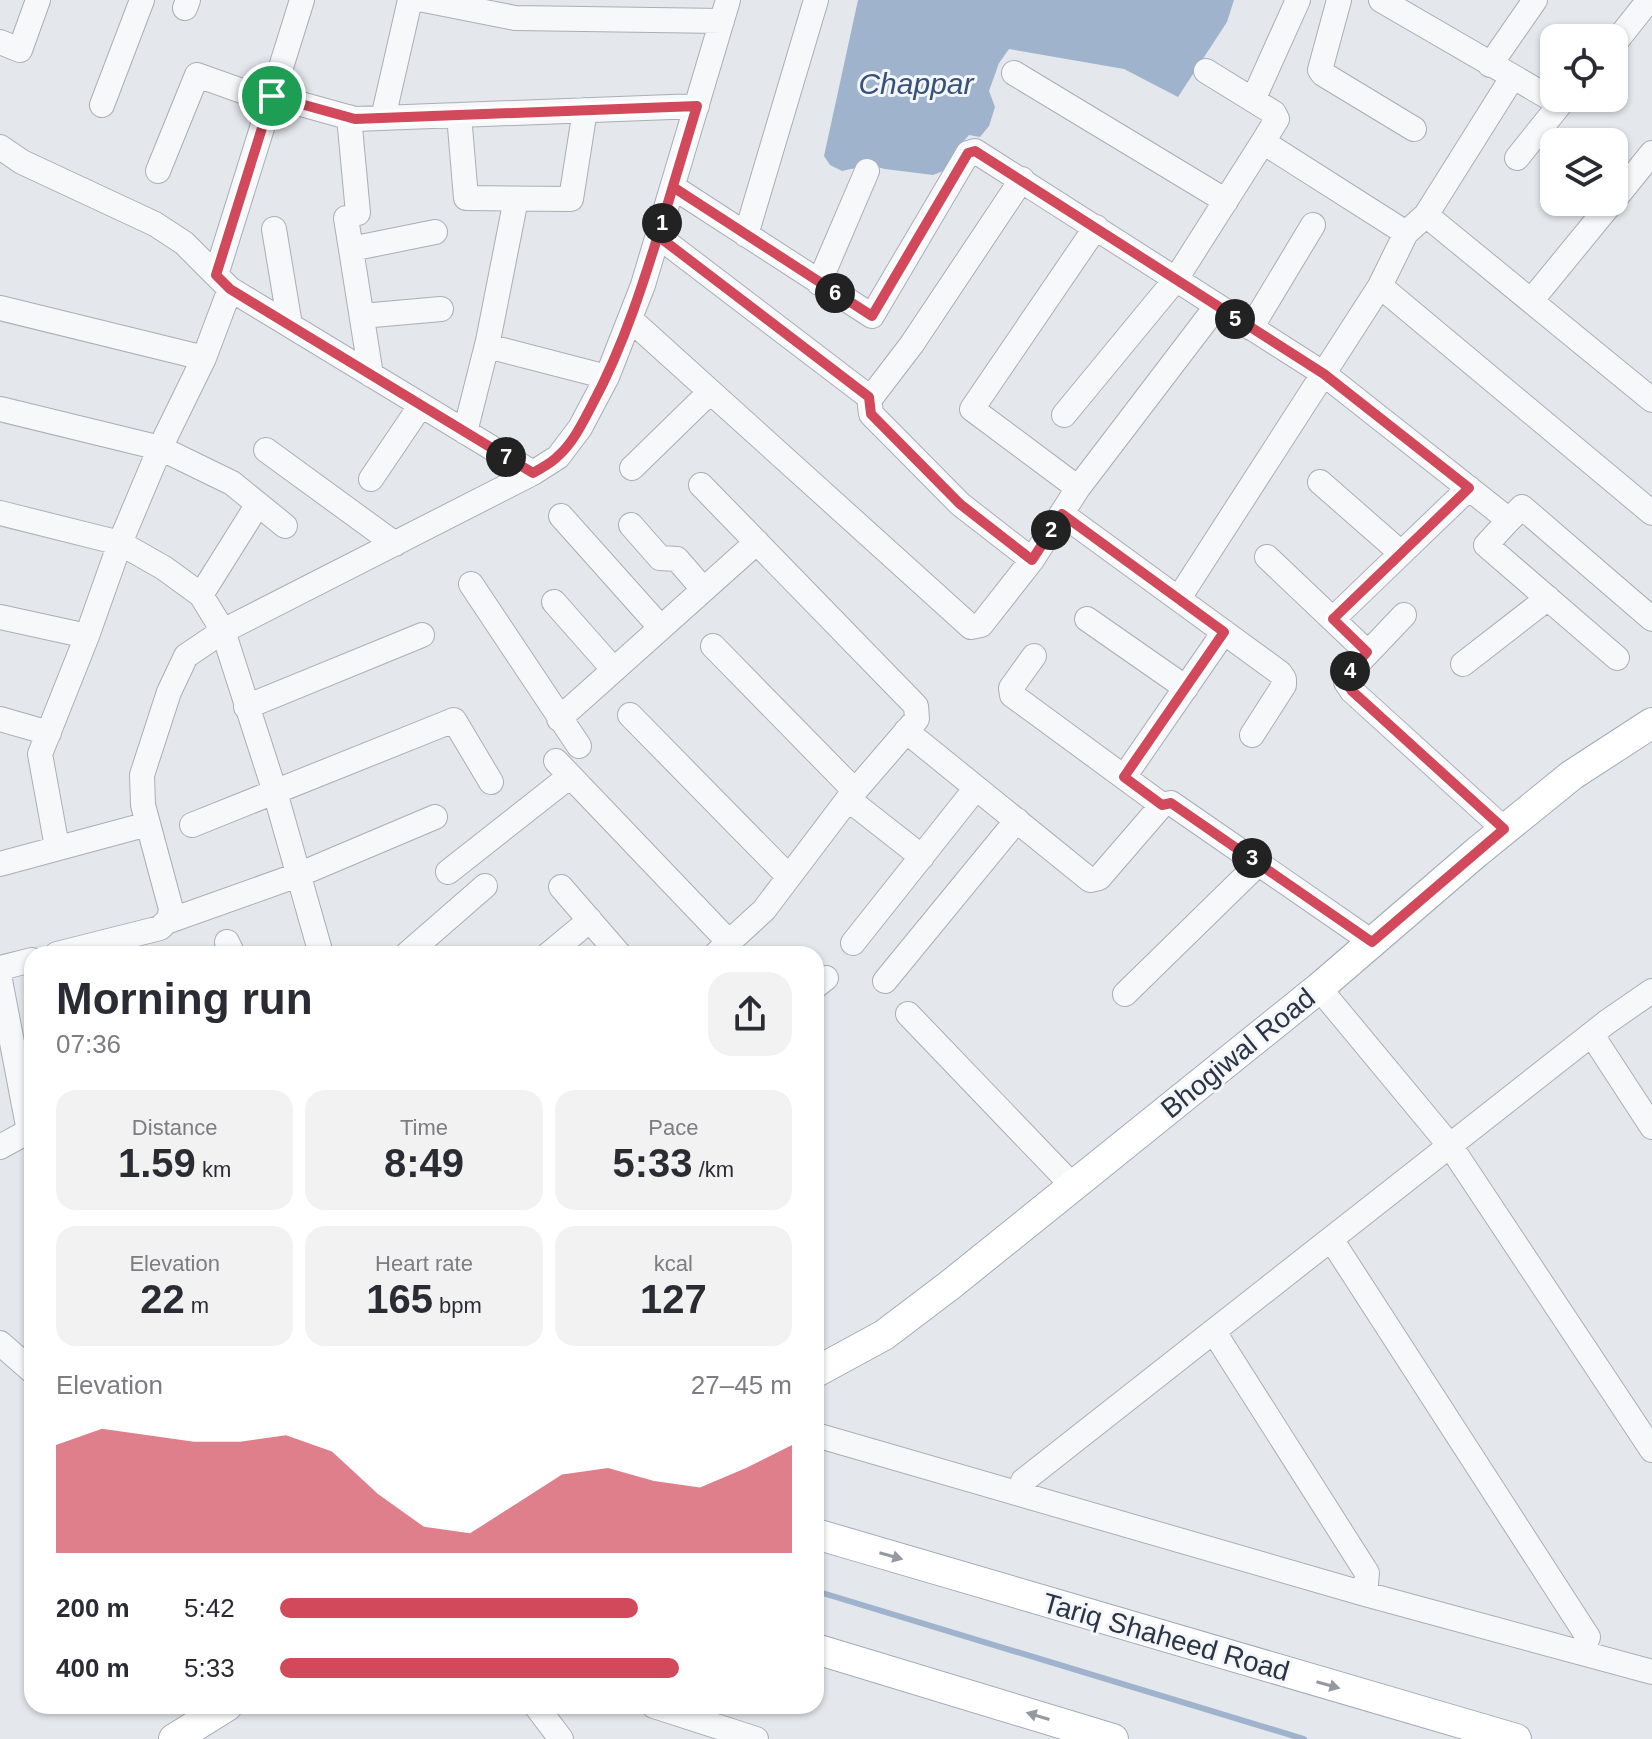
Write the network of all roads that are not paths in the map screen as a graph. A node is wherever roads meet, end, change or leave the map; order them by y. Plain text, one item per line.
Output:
1 (38, 0) edge
2 (142, 0) edge
3 (302, 0) edge
4 (410, 0) edge
5 (424, 0) edge
6 (816, 0) edge
7 (1298, 0) edge
8 (1339, 0) edge
9 (1381, 0) edge
10 (1535, 0) edge
11 (1649, 0) edge
12 (509, 8) edge
13 (1418, 9) edge
14 (725, 10) edge
15 (1628, 26) edge
16 (0, 42) edge
17 (1490, 65) junction
18 (1206, 71) dead end
19 (1014, 73) dead end
20 (1512, 78) junction
21 (1540, 91) edge
22 (271, 99) junction
23 (1253, 100) junction
24 (102, 105) dead end
25 (697, 106) junction
26 (585, 110) junction
27 (1553, 112) edge
28 (459, 115) junction
29 (349, 117) junction
30 (383, 118) junction
31 (1414, 129) dead end
32 (1263, 142) junction
33 (0, 147) edge
34 (1652, 153) edge
35 (1517, 158) dead end
36 (158, 171) dead end
37 (867, 171) dead end
38 (1022, 179) junction
39 (1628, 183) edge
40 (673, 187) junction
41 (516, 199) junction
42 (1226, 201) junction
43 (1426, 215) junction
44 (1601, 216) edge
45 (1313, 225) dead end
46 (1096, 227) junction
47 (274, 229) dead end
48 (435, 232) dead end
49 (1406, 233) junction
50 (746, 235) junction
51 (658, 236) junction
52 (351, 249) junction
53 (1176, 279) junction
54 (223, 282) junction
55 (819, 283) junction
56 (1380, 286) junction
57 (1531, 301) junction
58 (1216, 307) junction
59 (0, 308) edge
60 (441, 309) dead end
61 (362, 316) junction
62 (630, 319) junction
63 (290, 325) junction
64 (1251, 328) junction
65 (488, 341) junction
66 (204, 358) junction
67 (1324, 374) junction
68 (371, 375) junction
69 (607, 377) junction
70 (710, 392) junction
71 (870, 399) junction
72 (1652, 400) edge
73 (421, 405) junction
74 (0, 409) edge
75 (1064, 415) dead end
76 (465, 432) junction
77 (160, 448) junction
78 (266, 450) dead end
79 (632, 468) dead end
80 (533, 473) junction
81 (371, 479) dead end
82 (1320, 482) dead end
83 (701, 485) dead end
84 (1078, 488) junction
85 (1469, 488) junction
86 (258, 504) junction
87 (0, 513) edge
88 (1652, 513) edge
89 (1062, 514) junction
90 (561, 516) dead end
91 (1509, 520) junction
92 (631, 525) dead end
93 (285, 526) dead end
94 (757, 542) junction
95 (120, 543) junction
96 (395, 544) junction
97 (1401, 553) junction
98 (1267, 557) dead end
99 (1032, 560) junction
100 (471, 584) dead end
101 (703, 589) junction
102 (201, 595) junction
103 (1179, 598) junction
104 (1548, 598) junction
105 (554, 602) dead end
106 (1404, 615) dead end
107 (0, 617) edge
108 (1087, 619) dead end
109 (1333, 619) junction
110 (1652, 619) edge
111 (661, 628) junction
112 (223, 631) junction
113 (1224, 632) junction
114 (422, 635) dead end
115 (87, 636) junction
116 (713, 646) dead end
117 (1367, 652) junction
118 (1034, 656) dead end
119 (1617, 658) dead end
120 (1463, 664) dead end
121 (614, 670) junction
122 (1186, 688) junction
123 (246, 707) junction
124 (630, 715) dead end
125 (0, 719) edge
126 (559, 719) junction
127 (1652, 723) edge
128 (906, 731) junction
129 (49, 733) junction
130 (1252, 735) dead end
131 (579, 746) dead end
132 (1124, 777) junction
133 (491, 782) dead end
134 (976, 788) junction
135 (275, 792) junction
136 (851, 794) junction
137 (1162, 805) junction
138 (435, 817) dead end
139 (1017, 820) junction
140 (148, 824) junction
141 (192, 825) dead end
142 (1504, 829) junction
143 (57, 847) junction
144 (922, 857) junction
145 (1259, 863) junction
146 (0, 864) edge
147 (448, 872) dead end
148 (298, 875) junction
149 (789, 877) junction
150 (485, 886) dead end
151 (561, 887) dead end
152 (590, 920) junction
153 (166, 922) junction
154 (1372, 942) junction
155 (853, 943) dead end
156 (89, 946) edge
157 (319, 946) edge
158 (416, 946) edge
159 (559, 946) edge
160 (612, 946) edge
161 (720, 946) edge
162 (724, 946) edge
163 (24, 962) edge
164 (0, 968) edge
165 (0, 980) edge
166 (885, 981) dead end
167 (1319, 988) junction
168 (1652, 991) edge
169 (1125, 994) dead end
170 (908, 1014) dead end
171 (1592, 1035) junction
172 (13, 1036) edge
173 (24, 1075) edge
174 (1652, 1127) edge
175 (24, 1135) edge
176 (0, 1147) edge
177 (1451, 1147) junction
178 (1073, 1186) junction
179 (1331, 1239) junction
180 (1214, 1332) junction
181 (0, 1343) edge
182 (24, 1357) edge
183 (824, 1368) edge
184 (824, 1437) edge
185 (1652, 1450) edge
186 (1019, 1493) junction
187 (824, 1537) edge
188 (1365, 1594) junction
189 (824, 1651) edge
190 (1582, 1652) junction
191 (1652, 1672) edge
192 (217, 1714) edge
193 (542, 1714) edge
194 (679, 1714) edge
195 (1439, 1729) edge
196 (191, 1735) edge
197 (561, 1739) edge
198 (756, 1739) edge
199 (1113, 1739) edge
200 (1516, 1739) edge

1 - 16 street
2 - 24 street
3 - 22 street
4 - 30 street
5 - 12 street
6 - 50 street
7 - 23 street
8 - 31 street
9 - 13 street
10 - 17 street
11 - 15 street
12 - 14 street
13 - 17 street
14 - 25 street
17 - 20 street
18 - 23 street
19 - 42 street
20 - 21 street
20 - 43 street
22 - 29 street
22 - 36 street
22 - 54 street
23 - 32 street
25 - 26 street
25 - 40 street
26 - 28 street
26 - 41 street
27 - 35 street
28 - 30 street
28 - 41 street
29 - 30 street
29 - 52 street
32 - 42 street
32 - 49 street
33 - 54 street
34 - 39 street
37 - 55 street
38 - 46 street
38 - 55 street
38 - 71 street
40 - 50 street
40 - 51 street
41 - 65 street
42 - 53 street
43 - 49 street
43 - 57 street
44 - 57 street
45 - 64 street
46 - 53 street
46 - 84 street
47 - 63 street
48 - 52 street
49 - 56 street
50 - 55 street
51 - 62 street
51 - 71 street
52 - 61 street
53 - 58 street
53 - 75 street
54 - 63 street
54 - 66 street
56 - 67 street
56 - 88 street
57 - 72 street
58 - 64 street
58 - 84 street
59 - 66 street
60 - 61 street
61 - 68 street
62 - 69 street
62 - 70 street
63 - 68 street
64 - 67 street
65 - 69 street
65 - 76 street
66 - 77 street
67 - 85 street
67 - 103 street
68 - 73 street
69 - 80 street
70 - 79 street
70 - 99 street
71 - 99 street
73 - 76 street
73 - 81 street
74 - 77 street
76 - 80 street
77 - 86 street
77 - 95 street
78 - 96 street
80 - 96 street
82 - 97 street
83 - 94 street
84 - 89 street
85 - 91 street
85 - 97 street
86 - 93 street
86 - 102 street
87 - 95 street
89 - 99 street
89 - 103 street
90 - 111 street
91 - 104 street
91 - 110 street
92 - 101 street
94 - 101 street
94 - 128 street
95 - 102 street
95 - 115 street
96 - 112 street
97 - 109 street
98 - 109 street
100 - 126 street
101 - 111 street
102 - 112 street
103 - 113 street
104 - 119 street
104 - 120 street
105 - 121 street
106 - 117 street
107 - 115 street
108 - 122 street
109 - 117 street
111 - 121 street
112 - 123 street
112 - 140 street
113 - 122 street
113 - 130 street
114 - 123 street
115 - 129 street
116 - 136 street
117 - 142 street
118 - 132 street
121 - 126 street
122 - 132 street
123 - 135 street
124 - 149 street
125 - 129 street
126 - 131 street
127 - 142 main road, Bhogiwal Road
128 - 134 street
128 - 136 street
129 - 143 street
132 - 137 street
133 - 135 street
134 - 139 street
134 - 144 street
135 - 141 street
135 - 148 street
136 - 144 street
136 - 149 street
137 - 139 street
137 - 145 street
138 - 148 street
139 - 166 street
140 - 143 street
140 - 153 street
142 - 154 main road, Bhogiwal Road
143 - 146 street
144 - 155 street
145 - 154 street
145 - 169 street
147 - 161 street
148 - 153 street
148 - 157 street
149 - 162 street
150 - 158 street
151 - 152 street
152 - 159 street
152 - 160 street
153 - 156 street
154 - 167 main road, Bhogiwal Road
163 - 164 street
165 - 172 street
167 - 177 street
167 - 178 main road, Bhogiwal Road
168 - 171 street
170 - 178 street
171 - 174 street
171 - 177 street
172 - 173 street
175 - 176 street
177 - 179 street
177 - 185 street
178 - 183 main road, Bhogiwal Road
179 - 180 street
179 - 190 street
180 - 186 street
180 - 188 street
181 - 182 street
184 - 186 street
186 - 188 street
187 -> 195 main road, Tariq Shaheed Road
188 - 190 street
199 -> 189 main road
190 - 191 street
192 - 196 main road
193 - 197 street
194 - 198 street
195 - 200 main road, Tariq Shaheed Road

